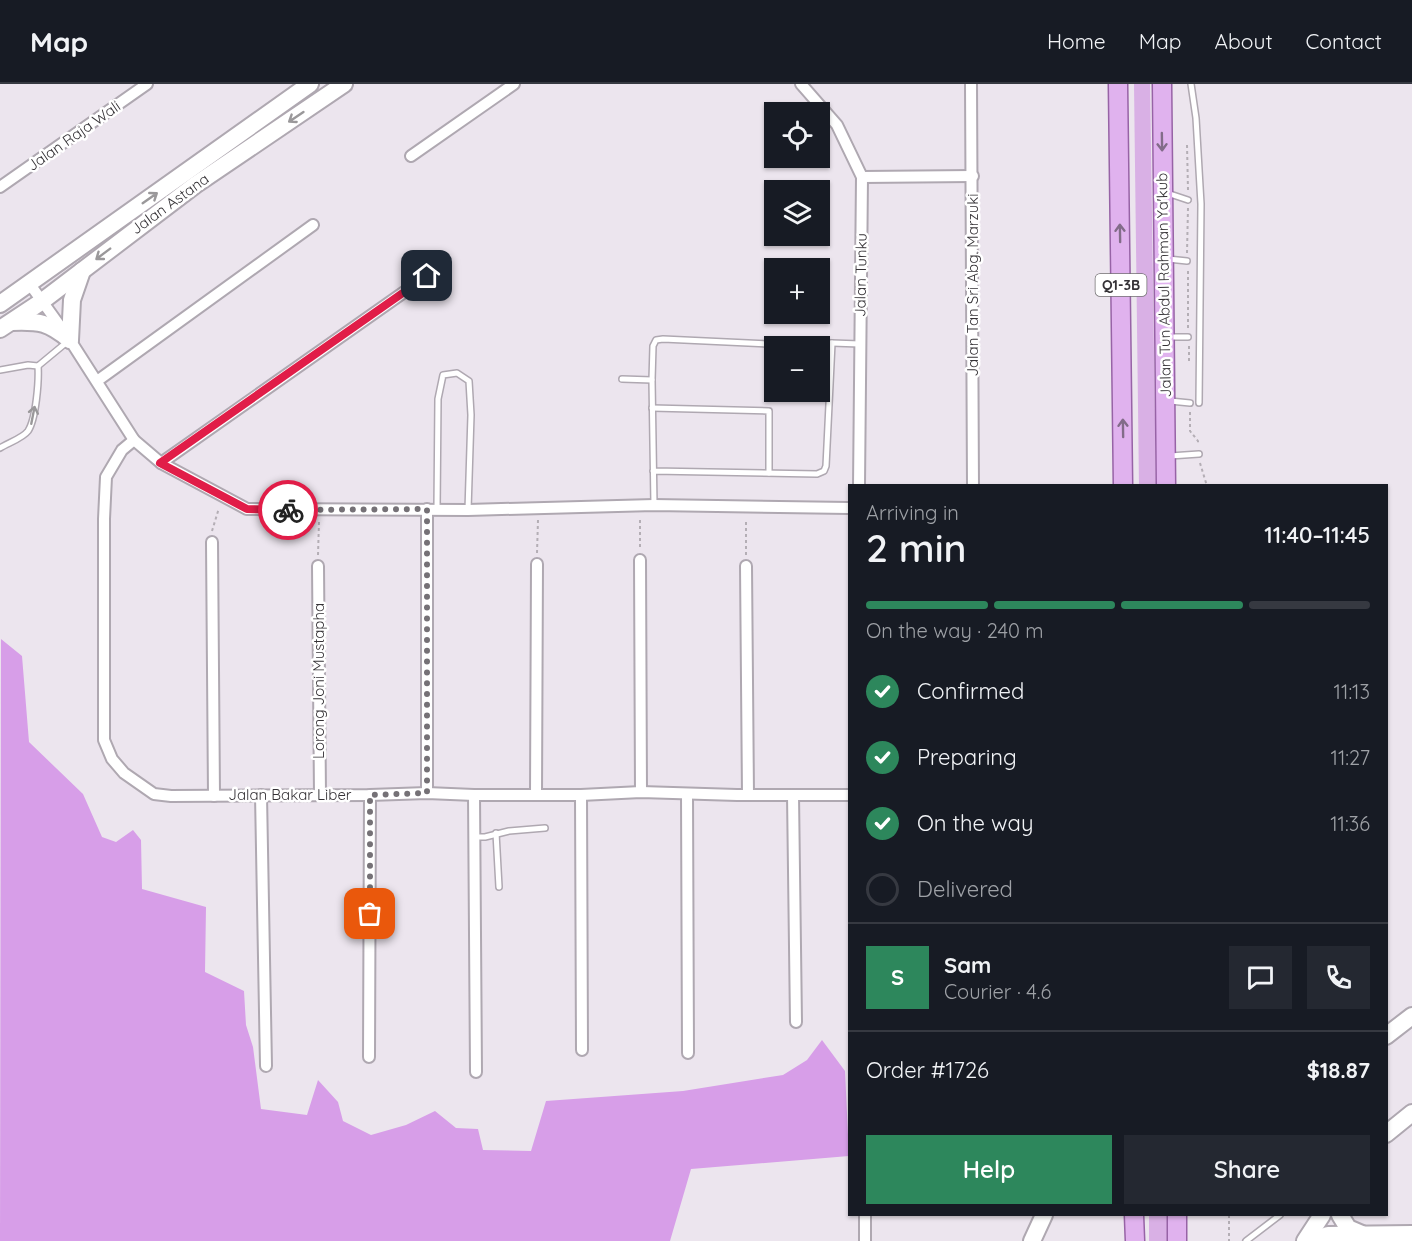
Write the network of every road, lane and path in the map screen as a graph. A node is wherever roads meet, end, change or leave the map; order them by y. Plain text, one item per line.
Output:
1 (147, 84) edge
2 (310, 84) edge
3 (344, 84) edge
4 (514, 84) edge
5 (801, 84) edge
6 (972, 84) edge
7 (1118, 84) edge
8 (1162, 84) edge
9 (1191, 84) edge
10 (1187, 143) dead end
11 (411, 156) dead end
12 (973, 176) junction
13 (862, 177) junction
14 (0, 187) edge
15 (1163, 191) junction
16 (1188, 200) junction
17 (313, 225) dead end
18 (1163, 258) junction
19 (1187, 261) junction
20 (83, 268) junction
21 (427, 276) dead end
22 (29, 283) junction
23 (41, 302) junction
24 (0, 304) edge
25 (6, 325) edge
26 (1164, 337) junction
27 (1188, 337) junction
28 (70, 340) junction
29 (832, 343) junction
30 (860, 344) junction
31 (38, 366) junction
32 (0, 370) edge
33 (1189, 370) dead end
34 (622, 380) dead end
35 (652, 380) junction
36 (97, 381) junction
37 (1165, 401) junction
38 (1190, 403) joint
39 (1199, 403) dead end
40 (652, 408) junction
41 (134, 440) junction
42 (0, 448) edge
43 (1199, 454) junction
44 (1166, 456) junction
45 (160, 463) junction
46 (653, 471) junction
47 (769, 473) junction
48 (859, 484) edge
49 (973, 484) edge
50 (1123, 484) edge
51 (1166, 484) edge
52 (1206, 484) edge
53 (225, 498) junction
54 (641, 505) junction
55 (654, 505) junction
56 (747, 507) junction
57 (538, 508) junction
58 (848, 508) edge
59 (320, 509) junction
60 (432, 509) junction
61 (468, 510) junction
62 (212, 542) joint
63 (639, 560) joint
64 (537, 564) joint
65 (318, 566) joint
66 (746, 566) joint
67 (641, 792) junction
68 (427, 793) junction
69 (687, 794) junction
70 (214, 795) junction
71 (261, 795) junction
72 (320, 795) junction
73 (370, 795) junction
74 (474, 795) junction
75 (536, 795) junction
76 (581, 795) junction
77 (748, 795) junction
78 (793, 795) junction
79 (848, 795) edge
80 (545, 828) dead end
81 (496, 833) junction
82 (474, 837) junction
83 (499, 887) dead end
84 (1412, 1016) edge
85 (796, 1022) dead end
86 (1388, 1034) edge
87 (582, 1050) dead end
88 (688, 1053) dead end
89 (369, 1057) dead end
90 (266, 1066) dead end
91 (476, 1072) dead end
92 (1412, 1113) edge
93 (1388, 1132) edge
94 (865, 1216) edge
95 (1043, 1216) edge
96 (1134, 1216) edge
97 (1177, 1216) edge
98 (1229, 1216) edge
99 (1279, 1216) edge
100 (1321, 1216) edge
101 (1341, 1216) edge
102 (1363, 1234) junction
103 (1412, 1234) edge
104 (1030, 1240) edge
105 (865, 1241) edge
106 (1134, 1241) edge
107 (1177, 1241) edge
108 (1229, 1241) edge
109 (1246, 1241) edge
110 (1305, 1241) edge
111 (1313, 1241) edge

1 - 14 street, Jalan Raja Wali
22 -> 2 main road, Jalan Astana
3 -> 20 main road, Jalan Astana
4 - 11 street
5 - 13 street, Jalan Tunku
6 - 12 street, Jalan Tan Sri Abg. Marzuki
50 -> 7 main road, Q1-3B
8 -> 15 main road, Jalan Tun Abdul Rahman Ya'kub
9 - 39 lane
10 - 16 path
12 - 13 street
12 - 49 street, Jalan Tan Sri Abg. Marzuki
13 - 30 street, Jalan Tunku
15 - 16 lane
15 - 18 main road, Jalan Tun Abdul Rahman Ya'kub
16 - 19 path
17 - 36 street
18 - 19 lane
18 - 26 main road, Jalan Tun Abdul Rahman Ya'kub
19 - 27 path
20 - 23 main road, Jalan Astana
20 - 28 main road
21 - 45 street
22 - 23 street
22 - 24 main road, Jalan Astana
23 - 25 main road, Jalan Astana
23 - 28 street
25 - 28 main road
26 - 27 lane
26 - 37 main road, Jalan Tun Abdul Rahman Ya'kub
27 - 33 path
28 - 31 lane
28 - 36 street
29 - 30 lane
29 - 35 lane
29 - 47 lane
30 - 48 street, Jalan Tunku
31 - 32 lane
42 -> 31 lane
34 - 35 lane
35 - 40 lane
36 - 41 street
37 - 38 lane
37 - 44 main road, Jalan Tun Abdul Rahman Ya'kub
38 - 43 path
40 - 46 lane
40 - 47 lane
41 - 45 street
41 - 70 street, Jalan Bakar Liber
43 - 44 lane
43 - 52 path
44 - 51 main road, Jalan Tun Abdul Rahman Ya'kub
45 - 53 street
46 - 47 lane
46 - 55 lane
53 - 59 street
53 - 62 path
54 - 55 street
54 - 57 street
54 - 63 path
55 - 56 street
56 - 58 street
56 - 66 path
57 - 61 street
57 - 64 path
59 - 60 street
59 - 65 path
60 - 61 street
60 - 61 lane
60 - 68 street
62 - 70 street
63 - 67 street
64 - 75 street
65 - 72 street, Lorong Joni Mustapha
66 - 77 street
67 - 69 street, Jalan Bakar Liber
67 - 76 street, Jalan Bakar Liber
68 - 73 street, Jalan Bakar Liber
68 - 74 street, Jalan Bakar Liber
69 - 77 street, Jalan Bakar Liber
69 - 88 street
70 - 71 street, Jalan Bakar Liber
71 - 72 street, Jalan Bakar Liber
71 - 90 street
72 - 73 street, Jalan Bakar Liber
73 - 89 street
74 - 75 street, Jalan Bakar Liber
74 - 82 street
75 - 76 street, Jalan Bakar Liber
76 - 87 street
77 - 78 street, Jalan Bakar Liber
78 - 79 street, Jalan Bakar Liber
78 - 85 street
80 - 81 lane
81 - 82 lane
81 - 83 lane
82 - 91 street
84 - 86 main road
92 - 93 main road
94 - 105 street
95 - 104 main road
96 - 106 main road
97 - 107 main road
98 - 108 path
99 - 109 lane
100 - 110 main road
101 - 102 main road
102 - 103 main road
102 - 111 main road

